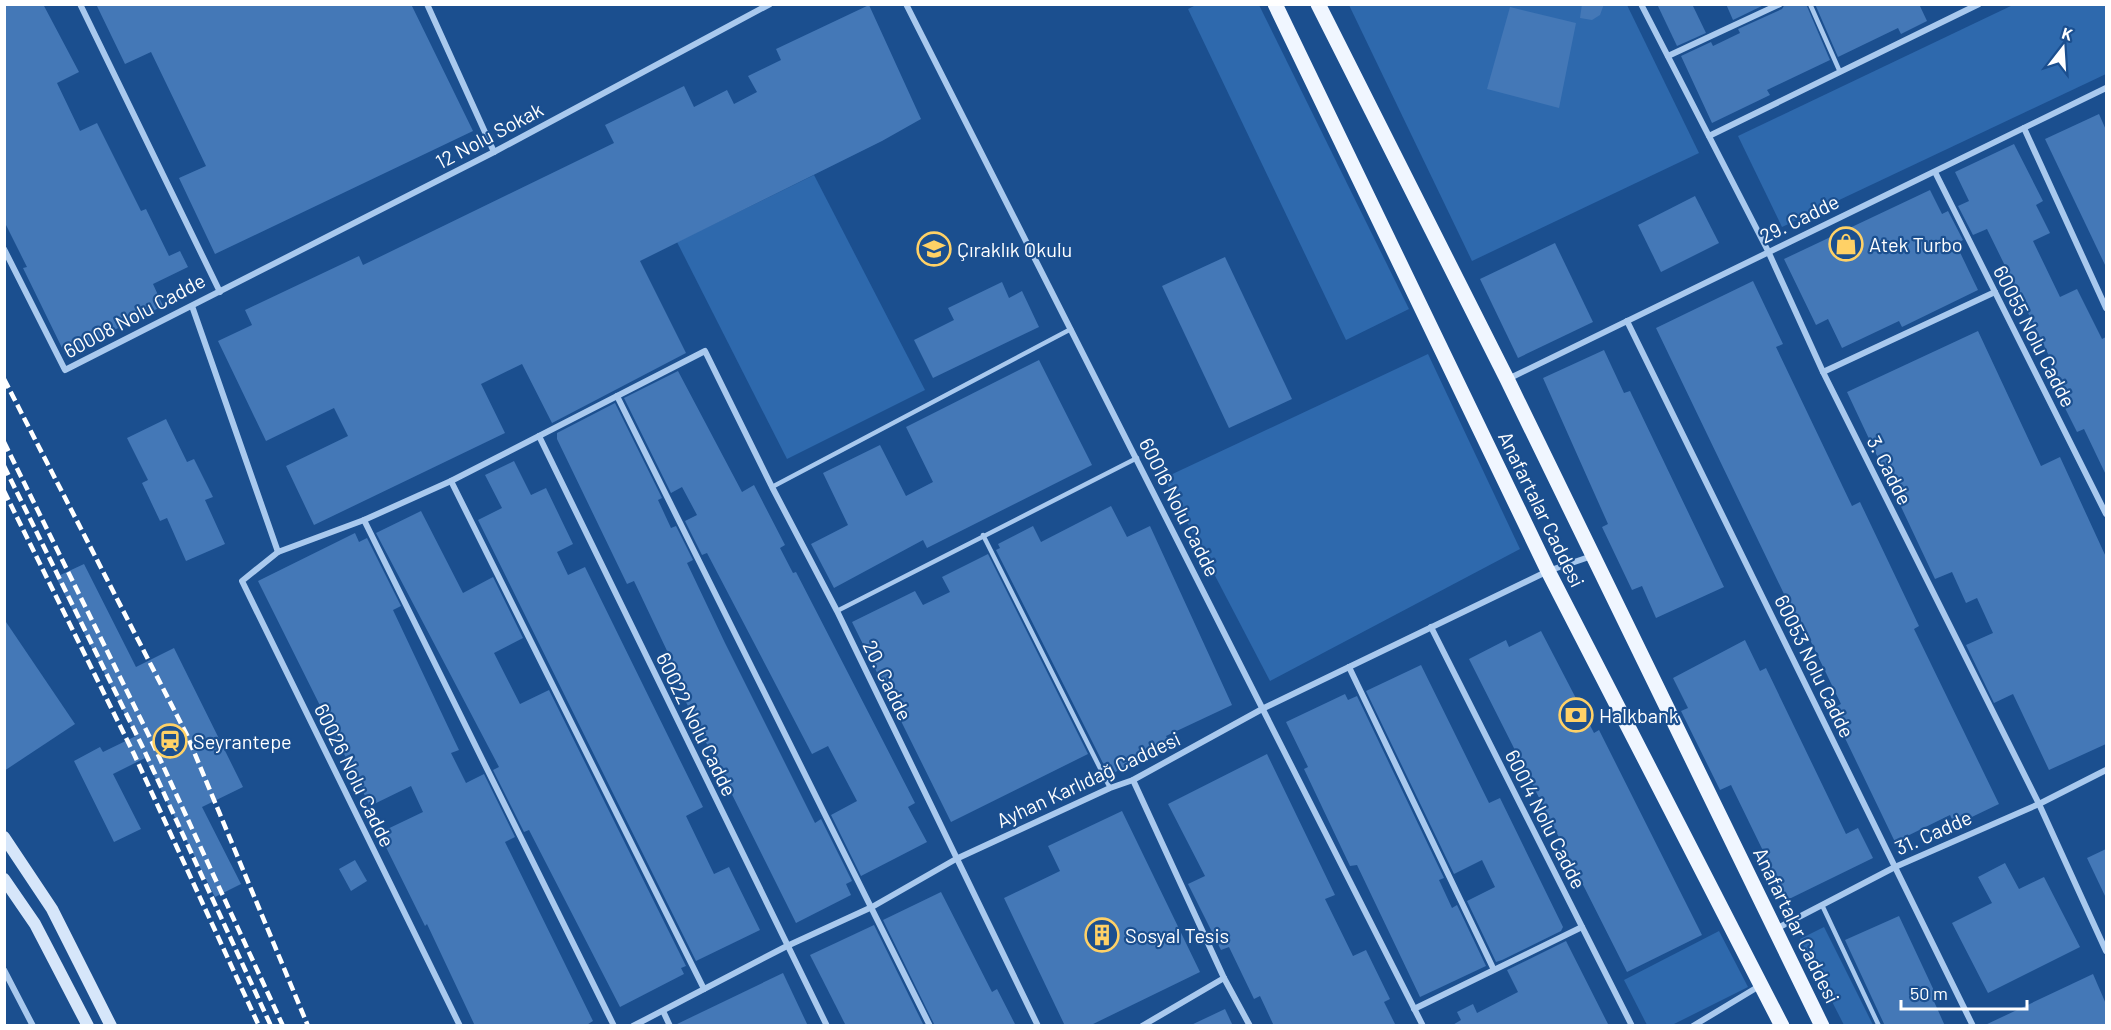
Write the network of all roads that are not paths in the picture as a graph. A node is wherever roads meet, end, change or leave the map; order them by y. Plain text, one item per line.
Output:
1 (80, 4) edge
2 (427, 4) edge
3 (770, 4) edge
4 (906, 4) edge
5 (1275, 4) edge
6 (1318, 4) edge
7 (1641, 4) edge
8 (1780, 4) edge
9 (1810, 4) edge
10 (1979, 4) edge
11 (1668, 56) junction
12 (1840, 72) junction
13 (2106, 91) edge
14 (2024, 128) junction
15 (1709, 136) junction
16 (494, 152) junction
17 (1935, 172) junction
18 (4, 249) edge
19 (1768, 251) junction
20 (220, 292) junction
21 (1995, 292) junction
22 (192, 306) junction
23 (2106, 308) edge
24 (1627, 321) junction
25 (1071, 329) junction
26 (1823, 372) junction
27 (1507, 379) junction
28 (616, 396) junction
29 (539, 436) junction
30 (1137, 458) junction
31 (451, 481) junction
32 (772, 487) junction
33 (2106, 514) edge
34 (364, 520) junction
35 (983, 535) junction
36 (278, 552) junction
37 (1593, 555) junction
38 (1548, 571) junction
39 (837, 611) junction
40 (1431, 627) junction
41 (1349, 667) junction
42 (1264, 708) junction
43 (2106, 770) edge
44 (1133, 780) junction
45 (1110, 788) junction
46 (2039, 804) junction
47 (4, 837) edge
48 (956, 859) junction
49 (1895, 867) junction
50 (4, 879) edge
51 (1822, 905) junction
52 (872, 907) junction
53 (1582, 927) junction
54 (1776, 929) junction
55 (787, 946) junction
56 (2106, 951) edge
57 (1493, 968) junction
58 (4, 970) edge
59 (1224, 978) junction
60 (1761, 984) junction
61 (704, 989) junction
62 (1414, 1009) junction
63 (663, 1011) junction
64 (33, 1026) edge
65 (88, 1026) edge
66 (111, 1026) edge
67 (460, 1026) edge
68 (614, 1026) edge
69 (633, 1026) edge
70 (670, 1026) edge
71 (827, 1026) edge
72 (930, 1026) edge
73 (1038, 1026) edge
74 (1142, 1026) edge
75 (1250, 1026) edge
76 (1423, 1026) edge
77 (1632, 1026) edge
78 (1693, 1026) edge
79 (1782, 1026) edge
80 (1822, 1026) edge
81 (1879, 1026) edge
82 (1973, 1026) edge

1 - 20 street, 60008 Nolu Cadde
2 - 16 street
3 - 16 street, 12 Nolu Sokak
4 - 25 street, 60016 Nolu Cadde
5 - 38 main road, Anafartalar Caddesi
6 - 27 main road, Anafartalar Caddesi
7 - 11 street, 3. Cadde
8 - 11 street
9 - 12 lane
10 - 12 street
11 - 15 street, 3. Cadde
12 - 15 street
13 - 14 street, 29. Cadde
14 - 17 street, 29. Cadde
14 - 23 street
15 - 19 street, 3. Cadde
16 - 20 street, 12 Nolu Sokak
17 - 19 street, 29. Cadde
17 - 21 street, 60055 Nolu Cadde
18 - 22 street, 60008 Nolu Cadde
19 - 24 street, 29. Cadde
19 - 26 street, 3. Cadde
20 - 22 street, 60008 Nolu Cadde
21 - 26 street
21 - 33 street, 60055 Nolu Cadde
22 - 36 street
24 - 27 street, 29. Cadde
24 - 49 street, 60053 Nolu Cadde
25 - 30 street, 60016 Nolu Cadde
25 - 32 lane
26 - 46 street, 3. Cadde
27 - 37 main road, Anafartalar Caddesi
28 - 29 street
28 - 32 street, 20. Cadde
28 - 52 street
29 - 31 street
29 - 55 street, 60022 Nolu Cadde
30 - 35 lane
30 - 42 street, 60016 Nolu Cadde
31 - 34 street
31 - 61 street
32 - 39 street, 20. Cadde
34 - 36 street
34 - 68 street
35 - 39 lane
35 - 45 lane
36 - 67 street, 60026 Nolu Cadde
37 - 38 street, Ayhan Karlıdağ Caddesi
37 - 54 main road, Anafartalar Caddesi
38 - 40 street, Ayhan Karlıdağ Caddesi
38 - 60 main road, Anafartalar Caddesi
39 - 48 street, 20. Cadde
40 - 41 street, Ayhan Karlıdağ Caddesi
40 - 53 street, 60014 Nolu Cadde
41 - 42 street, Ayhan Karlıdağ Caddesi
41 - 57 street
42 - 44 street, Ayhan Karlıdağ Caddesi
42 - 62 street, 60016 Nolu Cadde
43 - 46 street, 31. Cadde
44 - 45 street, Ayhan Karlıdağ Caddesi
44 - 59 street
45 - 48 street, Ayhan Karlıdağ Caddesi
46 - 49 street, 31. Cadde
46 - 56 street, 3. Cadde
47 - 66 street
48 - 52 street, Ayhan Karlıdağ Caddesi
48 - 73 street, 20. Cadde
49 - 51 street, 31. Cadde
49 - 82 street, 60053 Nolu Cadde
50 - 65 street
51 - 54 street, 31. Cadde
51 - 81 lane
52 - 55 street, Ayhan Karlıdağ Caddesi
52 - 72 street
53 - 57 street
53 - 77 street, 60014 Nolu Cadde
54 - 80 main road, Anafartalar Caddesi
55 - 61 street, Ayhan Karlıdağ Caddesi
55 - 71 street, 60022 Nolu Cadde
57 - 62 street
58 - 64 street
59 - 74 street
59 - 75 street
60 - 78 street
60 - 79 main road, Anafartalar Caddesi
61 - 63 street, Ayhan Karlıdağ Caddesi
62 - 76 street, 60016 Nolu Cadde
63 - 69 street, Ayhan Karlıdağ Caddesi
63 - 70 street

